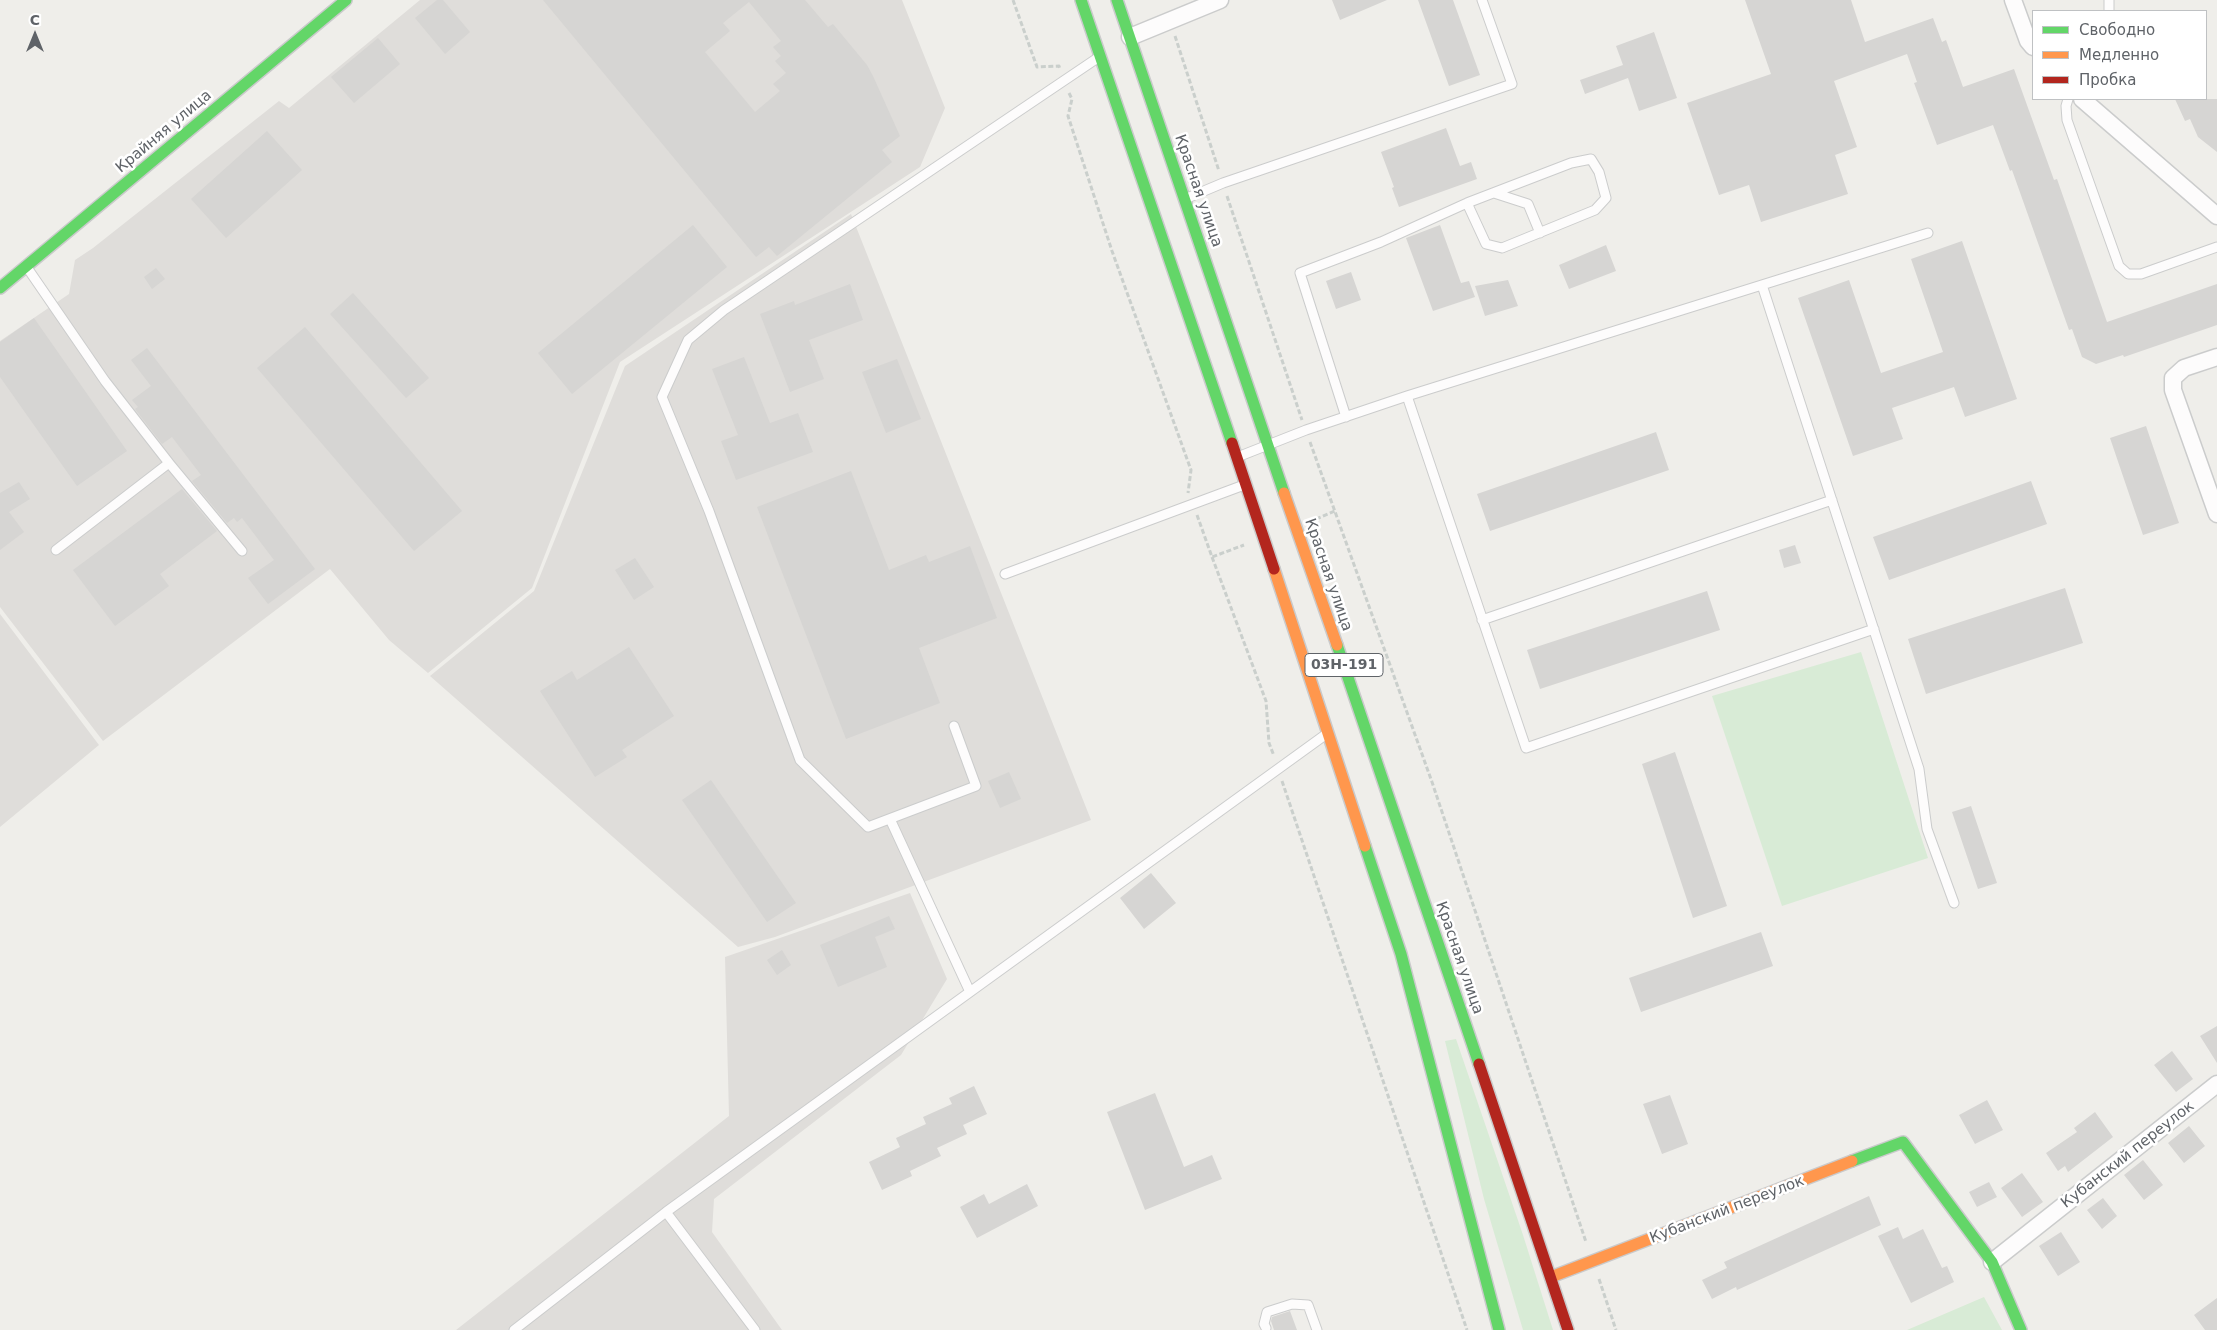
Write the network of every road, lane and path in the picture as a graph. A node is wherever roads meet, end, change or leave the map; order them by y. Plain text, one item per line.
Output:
1 (346, 0) edge
2 (1013, 0) edge
3 (1080, 0) edge
4 (1117, 0) edge
5 (1220, 0) edge
6 (1482, 0) edge
7 (2013, 0) edge
8 (1170, 21) junction
9 (1130, 37) junction
10 (2032, 46) edge
11 (1100, 56) junction
12 (1065, 79) junction
13 (2068, 100) edge
14 (2083, 100) edge
15 (1223, 183) junction
16 (1494, 193) junction
17 (1185, 199) junction
18 (1468, 203) junction
19 (2217, 216) edge
20 (1540, 233) junction
21 (1928, 233) dead end
22 (2217, 247) edge
23 (26, 266) junction
24 (1762, 285) junction
25 (0, 288) edge
26 (2217, 357) edge
27 (1407, 396) junction
28 (1346, 418) junction
29 (1306, 430) junction
30 (1267, 445) junction
31 (1237, 457) junction
32 (169, 463) junction
33 (1246, 484) junction
34 (1832, 500) junction
35 (1193, 504) junction
36 (1335, 511) junction
37 (2217, 514) edge
38 (1296, 527) junction
39 (1264, 538) junction
40 (56, 550) dead end
41 (242, 551) dead end
42 (1212, 557) junction
43 (1005, 574) dead end
44 (1482, 620) junction
45 (1874, 629) junction
46 (954, 726) dead end
47 (1329, 732) junction
48 (1278, 769) junction
49 (890, 818) junction
50 (1954, 903) dead end
51 (970, 992) junction
52 (2217, 1084) edge
53 (666, 1212) junction
54 (1593, 1261) junction
55 (1992, 1262) junction
56 (1551, 1277) junction
57 (1266, 1328) dead end
58 (514, 1330) edge
59 (755, 1330) edge
60 (1317, 1330) edge
61 (1467, 1330) edge
62 (1499, 1330) edge
63 (1568, 1330) edge
64 (1616, 1330) edge
65 (2021, 1330) edge

1 - 23 main road, Крайняя улица
2 - 12 path
3 - 11 main road, 03Н-191
4 - 9 main road, Красная улица / 03Н-191
5 - 8 street
6 - 15 lane
7 - 10 street
8 - 9 street
8 - 15 path
9 - 17 main road, Красная улица / 03Н-191
11 - 12 lane
11 - 31 main road, 03Н-191
12 - 35 path
12 - 49 lane
13 - 22 lane
14 - 19 street
15 - 17 lane
15 - 29 path
16 - 18 lane
16 - 20 lane
16 - 20 lane
17 - 30 main road, Красная улица / 03Н-191
18 - 20 lane
18 - 28 lane
21 - 24 lane
23 - 25 main road, Крайняя улица
23 - 32 lane
24 - 27 lane
24 - 34 lane
26 - 37 street
27 - 28 lane
27 - 44 lane
28 - 29 lane
29 - 30 lane
29 - 36 path
30 - 31 lane
30 - 38 main road, Красная улица / 03Н-191
31 - 33 main road, 03Н-191
32 - 40 lane
32 - 41 lane
33 - 35 lane
33 - 39 main road, 03Н-191
34 - 44 lane
34 - 45 lane
35 - 42 path
35 - 43 lane
36 - 38 path
36 - 54 path
38 - 56 main road, Красная улица / 03Н-191
39 - 42 path
39 - 47 main road, 03Н-191
42 - 48 path
44 - 45 lane
45 - 50 lane
46 - 49 lane
47 - 48 lane
47 - 62 main road, 03Н-191
48 - 51 lane
48 - 61 path
49 - 51 lane
51 - 53 lane
52 - 55 street, Кубанский переулок
53 - 58 lane
53 - 59 lane
54 - 55 main road, Кубанский переулок
54 - 56 main road, Кубанский переулок
54 - 64 path
55 - 65 main road
56 - 63 main road, Красная улица / 03Н-191
57 - 60 lane

